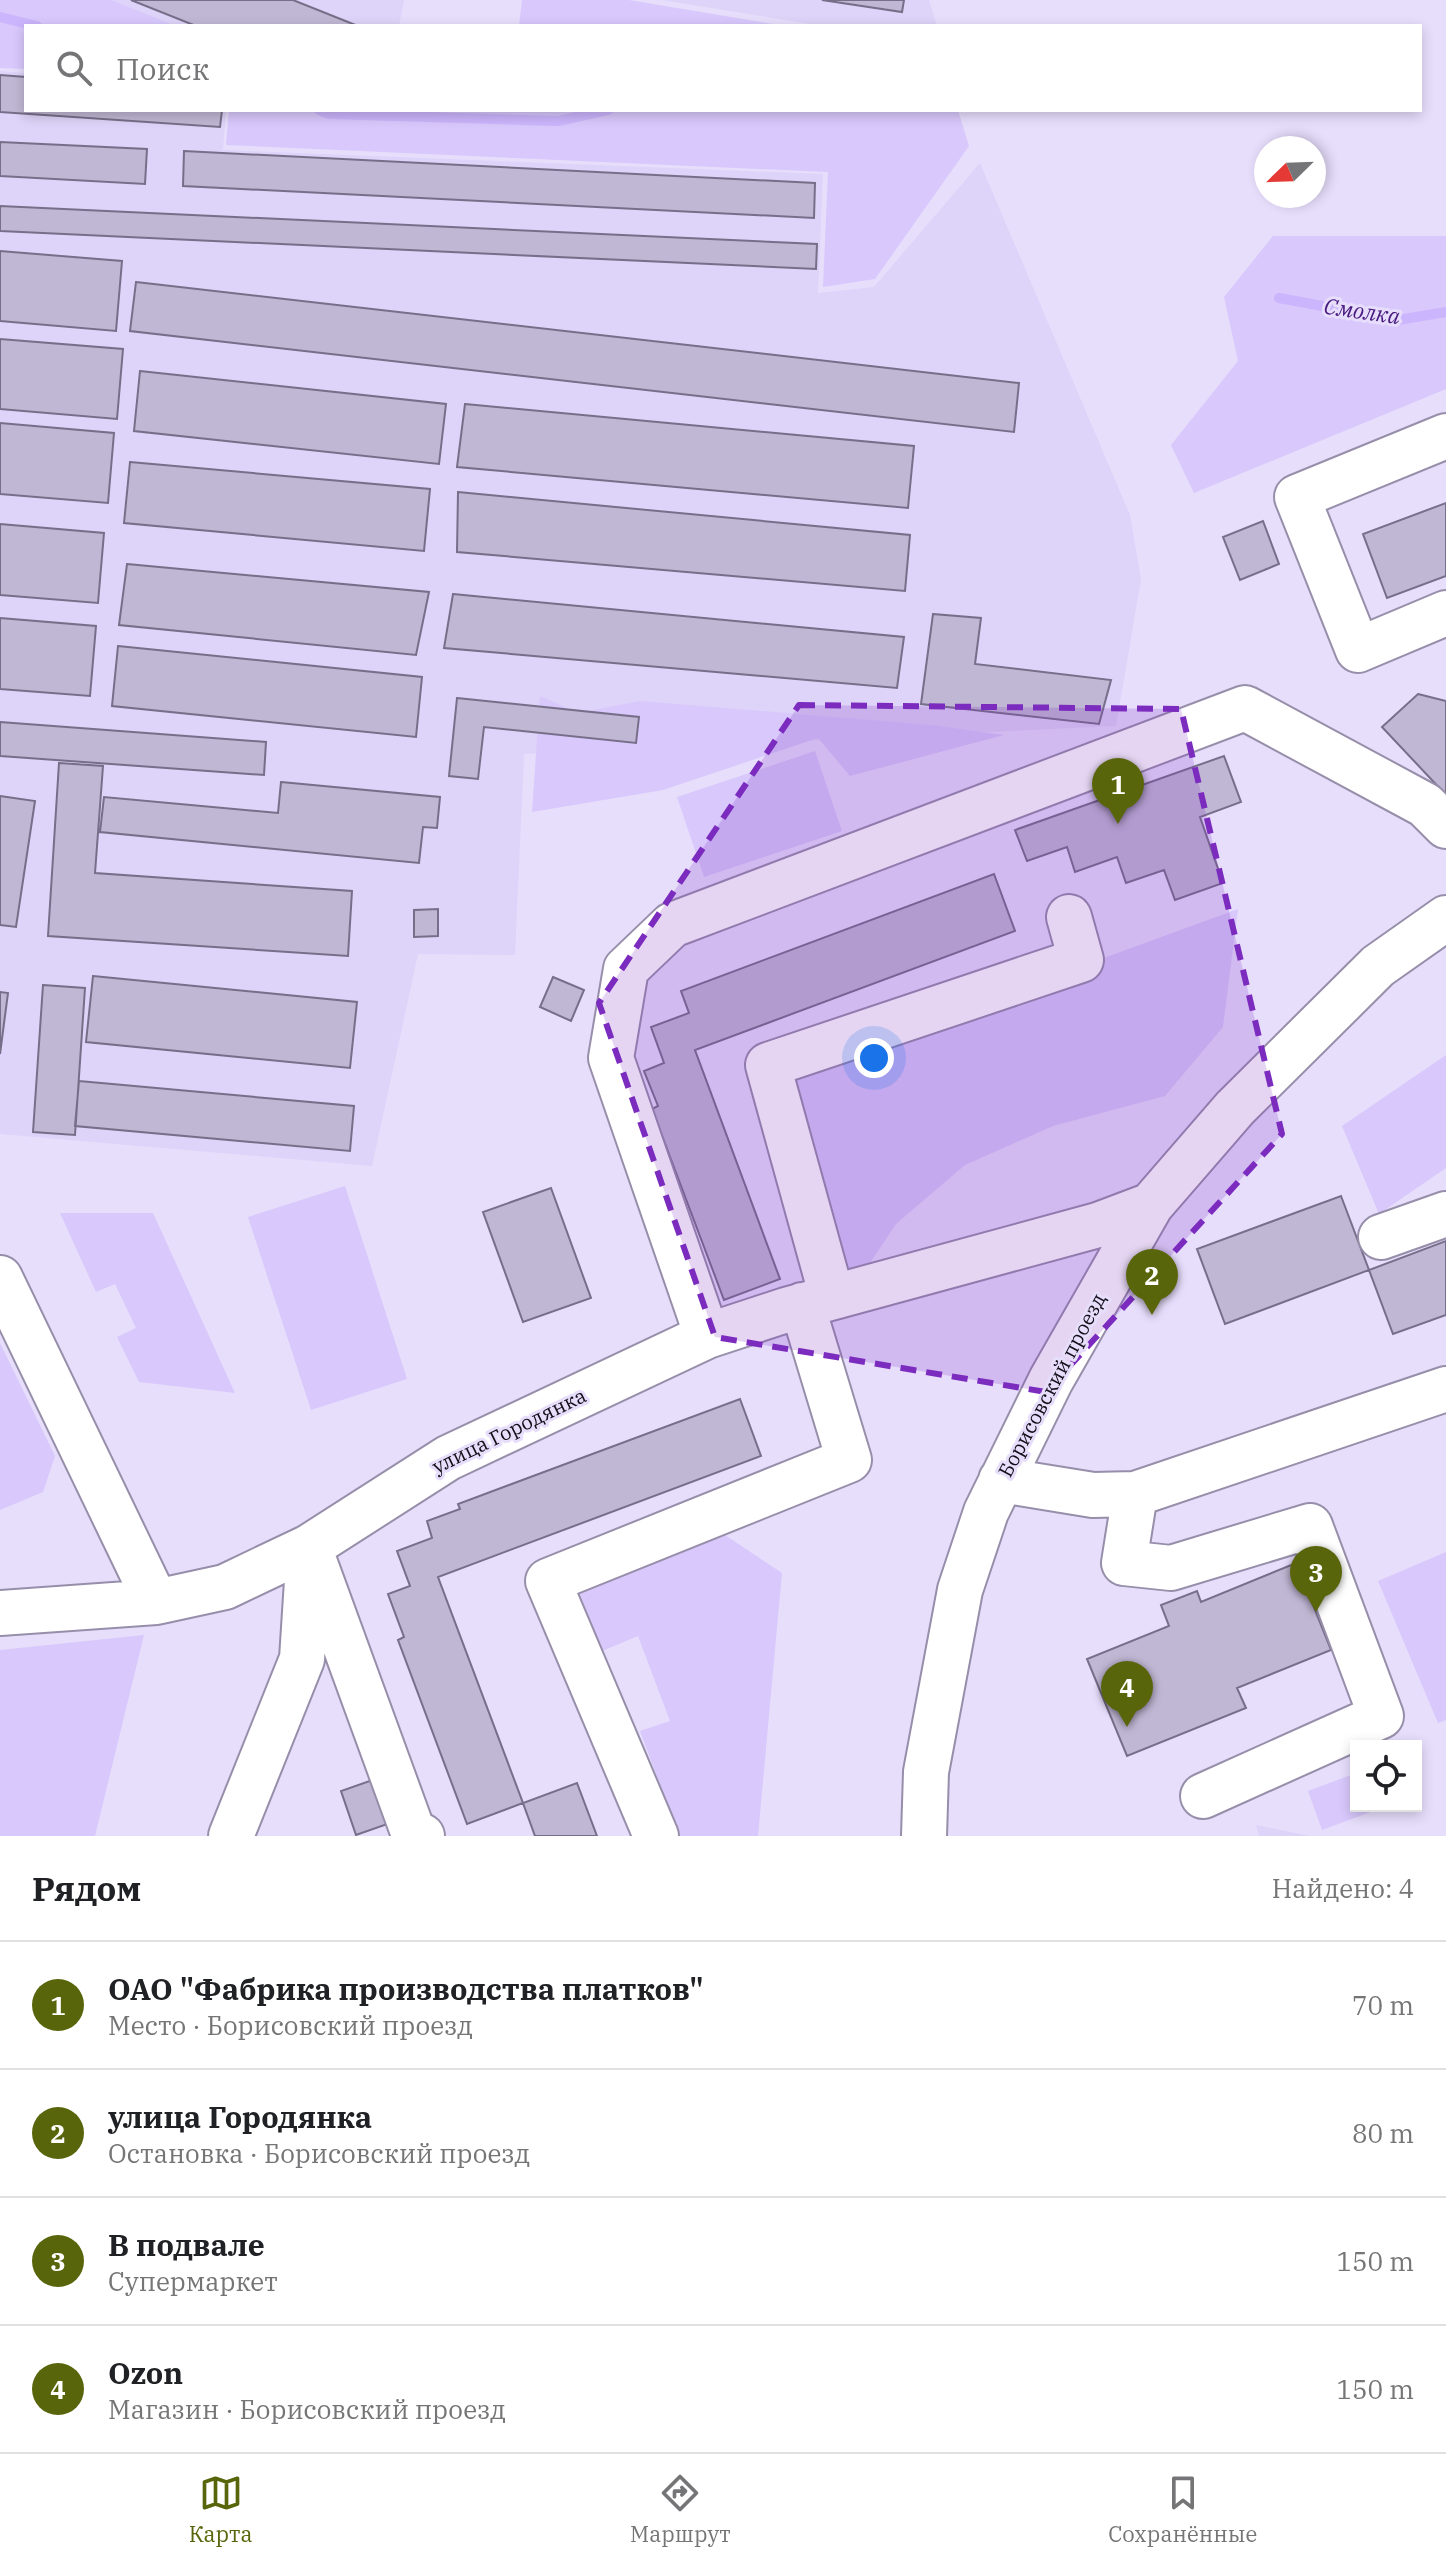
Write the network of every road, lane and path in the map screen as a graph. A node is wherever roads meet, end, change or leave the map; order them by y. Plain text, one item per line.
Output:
1 (1446, 436) edge
2 (1446, 613) edge
3 (1446, 826) edge
4 (1069, 917) dead end
5 (1446, 918) edge
6 (1151, 1205) junction
7 (1446, 1214) edge
8 (1381, 1237) dead end
9 (0, 1278) edge
10 (817, 1301) junction
11 (707, 1336) junction
12 (1446, 1389) edge
13 (1001, 1480) junction
14 (1135, 1494) junction
15 (309, 1547) junction
16 (156, 1602) junction
17 (0, 1613) edge
18 (1203, 1796) dead end
19 (231, 1836) edge
20 (422, 1836) edge
21 (656, 1836) edge
22 (924, 1836) edge

1 - 2 street
3 - 11 street
4 - 10 street
5 - 6 street, Борисовский проезд
6 - 10 street, улица Городянка
6 - 13 street, Борисовский проезд
7 - 8 street
9 - 16 street
10 - 11 street, улица Городянка
10 - 21 street
11 - 15 street, улица Городянка
12 - 14 street
13 - 14 street
13 - 22 street, Борисовский проезд
14 - 18 street
15 - 16 street, улица Городянка
15 - 19 street
15 - 20 street
16 - 17 street, улица Городянка

